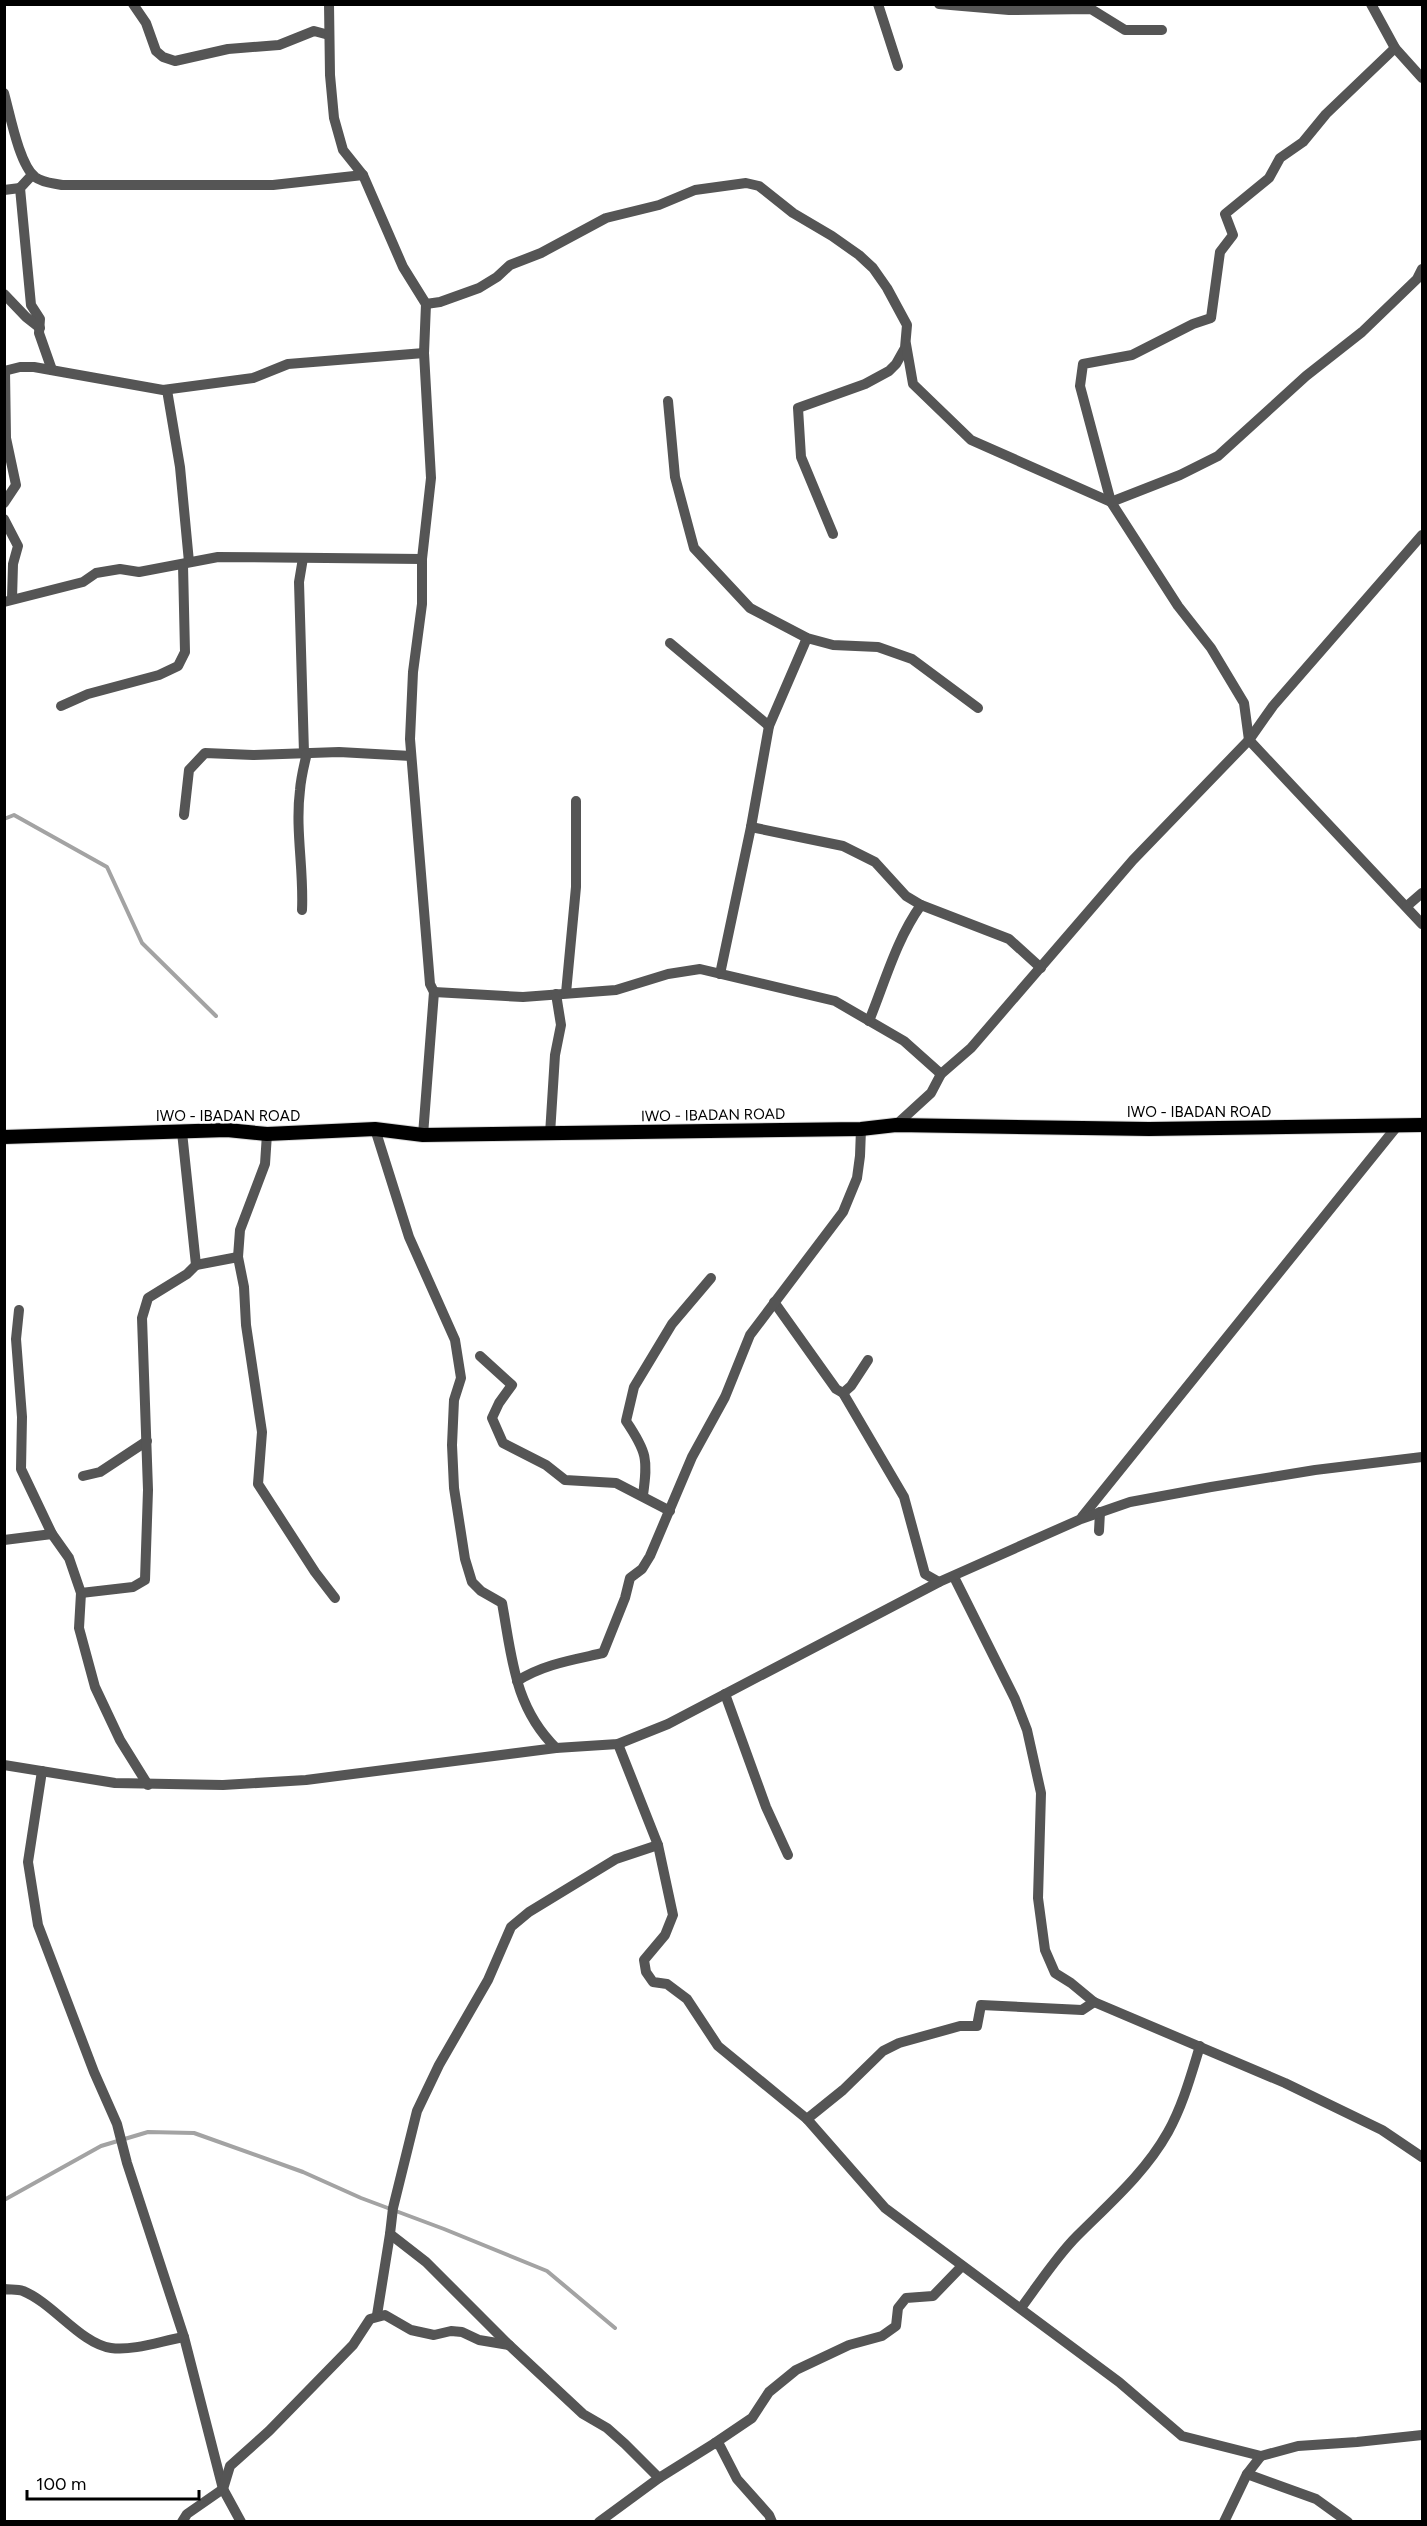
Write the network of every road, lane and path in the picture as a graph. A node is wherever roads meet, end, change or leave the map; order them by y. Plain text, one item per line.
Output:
1 (133, 4) edge
2 (328, 4) edge
3 (878, 4) edge
4 (939, 4) edge
5 (1371, 4) edge
6 (1162, 30) dead end
7 (329, 34) junction
8 (1395, 48) junction
9 (898, 66) dead end
10 (1422, 78) edge
11 (4, 93) edge
12 (32, 175) junction
13 (363, 175) junction
14 (20, 188) junction
15 (4, 190) edge
16 (1422, 269) edge
17 (4, 294) edge
18 (426, 304) junction
19 (40, 328) junction
20 (906, 341) junction
21 (424, 353) junction
22 (52, 370) junction
23 (5, 371) edge
24 (168, 390) junction
25 (668, 401) dead end
26 (1112, 502) junction
27 (4, 503) edge
28 (4, 519) edge
29 (833, 534) dead end
30 (1422, 538) edge
31 (303, 558) junction
32 (422, 559) junction
33 (186, 564) junction
34 (8, 600) edge
35 (807, 638) junction
36 (670, 643) dead end
37 (62, 706) dead end
38 (978, 708) dead end
39 (769, 726) junction
40 (1249, 740) junction
41 (305, 753) junction
42 (411, 756) junction
43 (576, 801) dead end
44 (184, 814) dead end
45 (751, 827) junction
46 (1422, 893) edge
47 (921, 905) junction
48 (1407, 906) junction
49 (302, 910) dead end
50 (1422, 924) edge
51 (1041, 968) junction
52 (720, 974) junction
53 (434, 992) junction
54 (561, 994) junction
55 (869, 1021) junction
56 (941, 1074) junction
57 (896, 1125) junction
58 (1398, 1125) junction
59 (1422, 1125) edge
60 (861, 1129) junction
61 (375, 1130) junction
62 (182, 1132) junction
63 (267, 1134) junction
64 (550, 1134) junction
65 (423, 1135) junction
66 (4, 1137) edge
67 (238, 1257) junction
68 (196, 1265) junction
69 (711, 1278) dead end
70 (774, 1302) junction
71 (19, 1310) dead end
72 (480, 1356) dead end
73 (868, 1360) dead end
74 (843, 1393) junction
75 (147, 1441) junction
76 (1422, 1457) edge
77 (83, 1476) dead end
78 (643, 1495) junction
79 (670, 1511) junction
80 (1100, 1512) junction
81 (1081, 1519) junction
82 (1099, 1531) dead end
83 (52, 1534) junction
84 (4, 1540) edge
85 (954, 1577) junction
86 (939, 1581) junction
87 (81, 1593) junction
88 (335, 1598) dead end
89 (517, 1681) junction
90 (725, 1694) junction
91 (618, 1744) junction
92 (556, 1748) junction
93 (4, 1765) edge
94 (42, 1771) junction
95 (148, 1785) junction
96 (658, 1845) junction
97 (788, 1855) dead end
98 (1094, 2002) junction
99 (1200, 2046) junction
100 (807, 2120) junction
101 (1422, 2157) edge
102 (390, 2234) junction
103 (962, 2266) junction
104 (4, 2289) edge
105 (1021, 2308) junction
106 (377, 2316) junction
107 (184, 2337) junction
108 (509, 2345) junction
109 (1422, 2434) edge
110 (715, 2443) junction
111 (1261, 2456) junction
112 (1247, 2475) junction
113 (659, 2478) junction
114 (223, 2489) junction
115 (182, 2522) edge
116 (241, 2522) edge
117 (599, 2522) edge
118 (772, 2522) edge
119 (1224, 2522) edge
120 (1348, 2522) edge

1 - 7 street
2 - 7 street
3 - 9 street
4 - 6 street
5 - 8 street
7 - 13 street
8 - 10 street
8 - 26 street
11 - 12 street
12 - 13 street
12 - 14 street
13 - 18 street
14 - 15 street
14 - 19 street
16 - 26 street
17 - 19 street
18 - 20 street
18 - 21 street
19 - 22 street
20 - 26 street
20 - 29 street
21 - 24 street
21 - 32 street
22 - 23 street
22 - 24 street
23 - 27 street
24 - 33 street
25 - 35 street
26 - 40 street
28 - 34 street
30 - 40 street
31 - 32 street
31 - 33 street
31 - 41 street
32 - 42 street
33 - 34 street
33 - 37 street
35 - 38 street
35 - 39 street
36 - 39 street
39 - 45 street
40 - 48 street
40 - 51 street
41 - 42 street
41 - 44 street
41 - 49 street
42 - 53 street
43 - 54 street
45 - 47 street
45 - 52 street
46 - 48 street
47 - 51 street
47 - 55 street
48 - 50 street
51 - 56 street
52 - 54 street
52 - 55 street
53 - 54 street
53 - 65 street
54 - 64 street
55 - 56 street
56 - 57 street
57 - 58 main road, IWO - IBADAN ROAD
57 - 60 main road, IWO - IBADAN ROAD
58 - 59 main road, IWO - IBADAN ROAD
58 - 81 street
60 - 64 main road, IWO - IBADAN ROAD
60 - 70 street
61 - 63 main road, IWO - IBADAN ROAD
61 - 65 main road, IWO - IBADAN ROAD
61 - 89 street
62 - 63 main road, IWO - IBADAN ROAD
62 - 66 main road, IWO - IBADAN ROAD
62 - 68 street
63 - 67 street
64 - 65 main road, IWO - IBADAN ROAD
67 - 68 street
67 - 88 street
68 - 75 street
69 - 78 street
70 - 74 street
70 - 79 street
71 - 83 street
72 - 78 street
73 - 74 street
74 - 86 street
75 - 77 street
75 - 87 street
76 - 80 street
78 - 79 street
79 - 89 street
80 - 81 street
80 - 82 street
81 - 85 street
83 - 84 street
83 - 87 street
85 - 86 street
85 - 98 street
86 - 90 street
87 - 95 street
89 - 92 street
90 - 91 street
90 - 97 street
91 - 92 street
91 - 96 street
92 - 95 street
93 - 94 street
94 - 95 street
94 - 107 street
96 - 100 street
96 - 102 street
98 - 99 street
98 - 100 street
99 - 101 street
99 - 105 street
100 - 103 street
102 - 106 street
102 - 108 street
103 - 105 street
103 - 110 street
104 - 107 street
105 - 111 street
106 - 108 street
106 - 114 street
107 - 114 street
108 - 113 street
109 - 111 street
110 - 113 street
110 - 118 street
111 - 112 street
112 - 119 street
112 - 120 street
113 - 117 street
114 - 115 street
114 - 116 street

